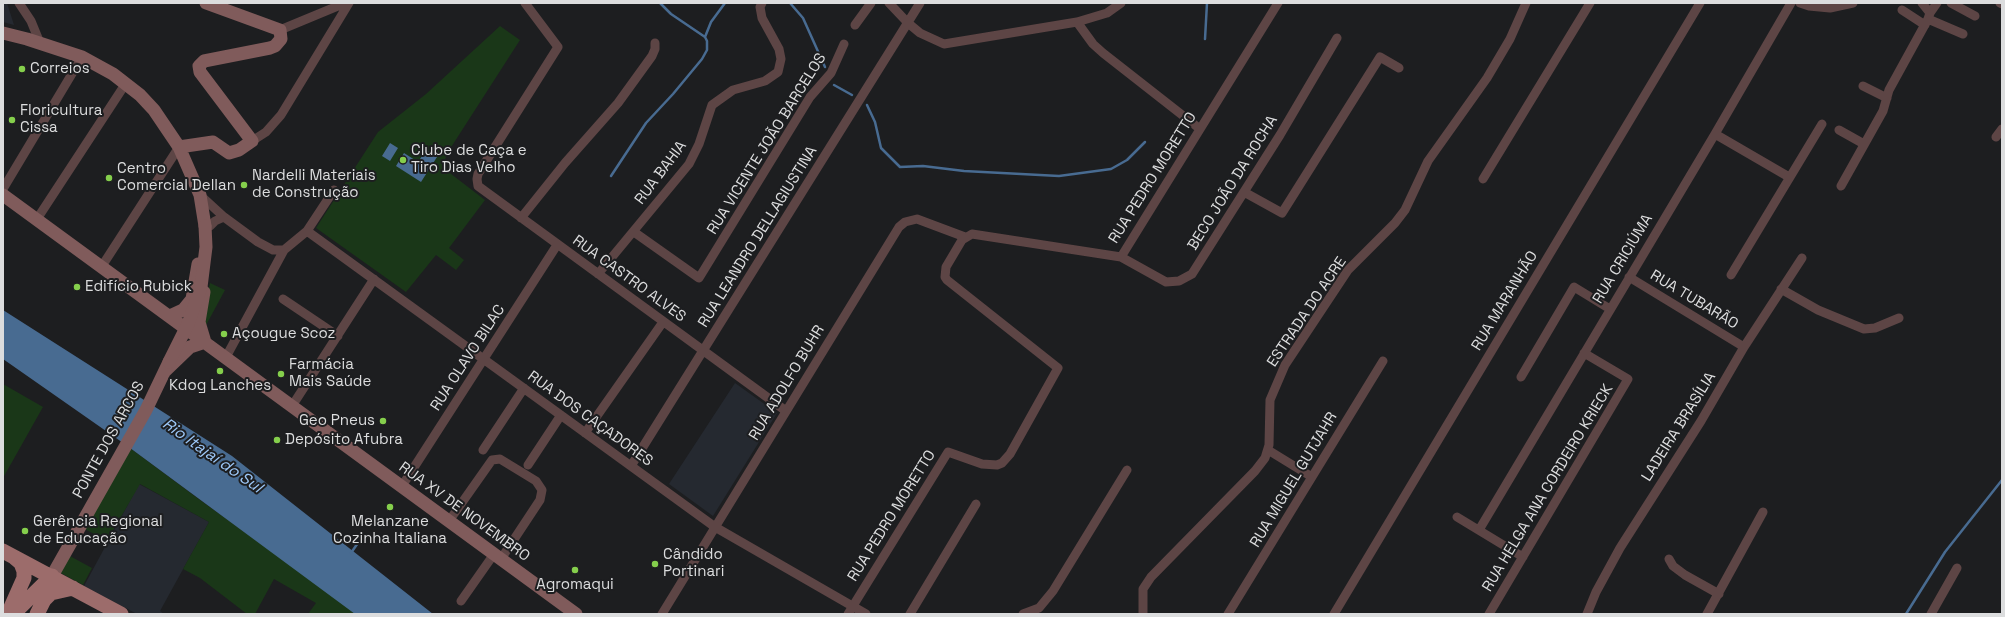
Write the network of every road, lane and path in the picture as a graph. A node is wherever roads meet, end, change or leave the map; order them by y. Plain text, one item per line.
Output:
1 (19, 3) edge
2 (206, 3) edge
3 (345, 3) edge
4 (349, 3) edge
5 (525, 3) edge
6 (762, 3) edge
7 (871, 3) edge
8 (889, 3) edge
9 (920, 3) edge
10 (1121, 3) edge
11 (1278, 3) edge
12 (1526, 3) edge
13 (1590, 3) edge
14 (1700, 3) edge
15 (1791, 3) edge
16 (1800, 3) edge
17 (1853, 3) edge
18 (1922, 3) edge
19 (1936, 3) edge
20 (1951, 3) edge
21 (1902, 10) dead end
22 (1975, 16) dead end
23 (1928, 19) junction
24 (1077, 22) junction
25 (908, 23) junction
26 (855, 25) dead end
27 (280, 30) junction
28 (3, 33) edge
29 (1963, 34) dead end
30 (1337, 38) dead end
31 (40, 43) junction
32 (655, 43) dead end
33 (844, 44) dead end
34 (82, 57) junction
35 (1399, 68) dead end
36 (126, 83) junction
37 (1863, 86) dead end
38 (1887, 98) junction
39 (1822, 124) dead end
40 (2002, 128) edge
41 (1200, 129) junction
42 (1839, 130) dead end
43 (1715, 134) junction
44 (1996, 137) dead end
45 (252, 141) junction
46 (1864, 144) junction
47 (179, 147) junction
48 (1789, 178) junction
49 (1484, 179) dead end
50 (1841, 186) dead end
51 (3, 189) edge
52 (334, 190) dead end
53 (1244, 192) junction
54 (3, 195) edge
55 (201, 199) junction
56 (224, 217) junction
57 (521, 218) junction
58 (37, 219) junction
59 (208, 226) junction
60 (307, 231) junction
61 (634, 232) junction
62 (965, 237) junction
63 (557, 244) junction
64 (284, 250) junction
65 (1121, 257) junction
66 (1802, 258) dead end
67 (102, 266) junction
68 (209, 267) junction
69 (598, 274) junction
70 (1731, 275) dead end
71 (1629, 277) junction
72 (374, 279) junction
73 (195, 283) junction
74 (1782, 289) junction
75 (192, 299) junction
76 (283, 299) dead end
77 (1610, 309) junction
78 (199, 314) junction
79 (170, 316) junction
80 (1900, 318) dead end
81 (663, 322) junction
82 (338, 336) junction
83 (205, 342) junction
84 (1744, 347) junction
85 (703, 351) junction
86 (1584, 353) junction
87 (226, 357) junction
88 (484, 359) junction
89 (1383, 361) dead end
90 (164, 370) junction
91 (1521, 377) dead end
92 (524, 388) junction
93 (292, 406) junction
94 (786, 411) junction
95 (561, 415) junction
96 (585, 433) junction
97 (483, 450) dead end
98 (1268, 450) junction
99 (528, 465) dead end
100 (631, 466) junction
101 (1127, 470) dead end
102 (1312, 477) junction
103 (402, 486) junction
104 (976, 504) dead end
105 (1763, 512) dead end
106 (1457, 517) dead end
107 (449, 521) junction
108 (715, 527) junction
109 (1479, 530) junction
110 (12, 556) edge
111 (498, 557) junction
112 (1523, 557) junction
113 (1669, 559) dead end
114 (1957, 568) dead end
115 (52, 576) junction
116 (73, 588) junction
117 (1719, 594) junction
118 (32, 596) junction
119 (461, 601) dead end
120 (104, 610) edge
121 (850, 610) edge
122 (8, 614) edge
123 (13, 614) edge
124 (37, 614) edge
125 (121, 614) edge
126 (576, 614) edge
127 (662, 614) edge
128 (866, 614) edge
129 (910, 614) edge
130 (1023, 614) edge
131 (1143, 614) edge
132 (1228, 614) edge
133 (1334, 614) edge
134 (1490, 614) edge
135 (1587, 614) edge
136 (1707, 614) edge
137 (1931, 614) edge

1 - 31 street
2 - 27 main road
3 - 27 street
4 - 45 street
5 - 57 street, RUA CASTRO ALVES
6 - 61 street, RUA BAHIA
7 - 26 street
8 - 25 street
9 - 25 street, RUA LEANDRO DELLAGIUSTINA
10 - 24 street
11 - 41 street, RUA PEDRO MORETTO
12 - 98 street, ESTRADA DO ACRE
13 - 49 street
14 - 133 street, RUA MARANHÃO
15 - 43 street, RUA CRICIÚMA
16 - 17 street
18 - 23 street
19 - 23 street
20 - 22 street
21 - 23 street
23 - 29 street
23 - 38 street
24 - 25 street
24 - 41 street
25 - 85 street, RUA LEANDRO DELLAGIUSTINA
27 - 45 main road
28 - 31 main road
30 - 53 street, BECO JOÃO DA ROCHA
31 - 34 main road
32 - 57 street
33 - 61 street, RUA VICENTE JOÃO BARCELOS
34 - 36 main road
34 - 51 street
35 - 53 street
36 - 47 main road
36 - 58 street
37 - 38 street
38 - 46 street
39 - 48 street
40 - 44 street
41 - 65 street, RUA PEDRO MORETTO
42 - 46 street
43 - 48 street
43 - 71 street, RUA CRICIÚMA
45 - 47 main road
46 - 50 street
47 - 55 main road
47 - 67 street
48 - 70 street
52 - 60 street
53 - 65 street, BECO JOÃO DA ROCHA
54 - 58 main road, RUA XV DE NOVEMBRO
55 - 56 street
55 - 59 main road
55 - 73 main road
56 - 59 street
56 - 64 street
57 - 63 street, RUA CASTRO ALVES
58 - 67 main road, RUA XV DE NOVEMBRO
59 - 68 main road
59 - 90 main road, PONTE DOS ARCOS, bridge
60 - 64 street
60 - 72 street, RUA DOS CAÇADORES
61 - 69 street, RUA BAHIA
62 - 65 street, RUA PEDRO MORETTO
62 - 94 street, RUA ADOLFO BUHR
62 - 121 street, RUA PEDRO MORETTO
63 - 69 street, RUA CASTRO ALVES
63 - 88 street, RUA OLAVO BILAC
64 - 87 street
66 - 74 street, LADEIRA BRASÍLIA
67 - 79 main road, RUA XV DE NOVEMBRO
68 - 73 main road
68 - 78 main road
69 - 81 street, RUA CASTRO ALVES
71 - 77 street, RUA CRICIÚMA
71 - 84 street, RUA TUBARÃO
72 - 82 street
72 - 88 street, RUA DOS CAÇADORES
73 - 75 main road
74 - 80 street
74 - 84 street, LADEIRA BRASÍLIA
75 - 78 main road
75 - 79 main road
76 - 82 street
77 - 86 street, RUA CRICIÚMA
77 - 91 street
78 - 83 main road
79 - 83 main road, RUA XV DE NOVEMBRO
81 - 85 street, RUA CASTRO ALVES
81 - 96 street
82 - 93 street
83 - 87 main road, RUA XV DE NOVEMBRO
83 - 90 main road
84 - 135 street, LADEIRA BRASÍLIA
85 - 94 street, RUA CASTRO ALVES
85 - 100 street, RUA LEANDRO DELLAGIUSTINA
86 - 109 street, RUA CRICIÚMA
86 - 112 street, RUA HELGA ANA CORDEIRO KRIECK
87 - 93 main road, RUA XV DE NOVEMBRO
88 - 92 street, RUA DOS CAÇADORES
88 - 103 street, RUA OLAVO BILAC
89 - 102 street, RUA MIGUEL GUTJAHR
90 - 115 main road, PONTE DOS ARCOS
92 - 95 street, RUA DOS CAÇADORES
92 - 97 street
93 - 103 main road, RUA XV DE NOVEMBRO
94 - 108 street, RUA ADOLFO BUHR
95 - 96 street, RUA DOS CAÇADORES
95 - 99 street
96 - 100 street, RUA DOS CAÇADORES
98 - 102 street
98 - 131 street, ESTRADA DO ACRE
100 - 108 street, RUA DOS CAÇADORES
101 - 130 street
102 - 132 street, RUA MIGUEL GUTJAHR
103 - 107 main road, RUA XV DE NOVEMBRO
104 - 129 street
105 - 117 street
106 - 109 street
107 - 111 main road, RUA XV DE NOVEMBRO
107 - 111 street
108 - 121 street, RUA DOS CAÇADORES
108 - 127 street, RUA ADOLFO BUHR
109 - 112 street
110 - 115 main road
110 - 118 main road
110 - 122 main road
111 - 119 street
111 - 126 main road, RUA XV DE NOVEMBRO
112 - 134 street, RUA HELGA ANA CORDEIRO KRIECK
113 - 117 street
114 - 137 street
115 - 116 main road
115 - 118 main road
116 - 120 main road
116 - 124 main road
117 - 136 street
118 - 123 main road
120 - 125 main road
121 - 128 street, RUA DOS CAÇADORES

